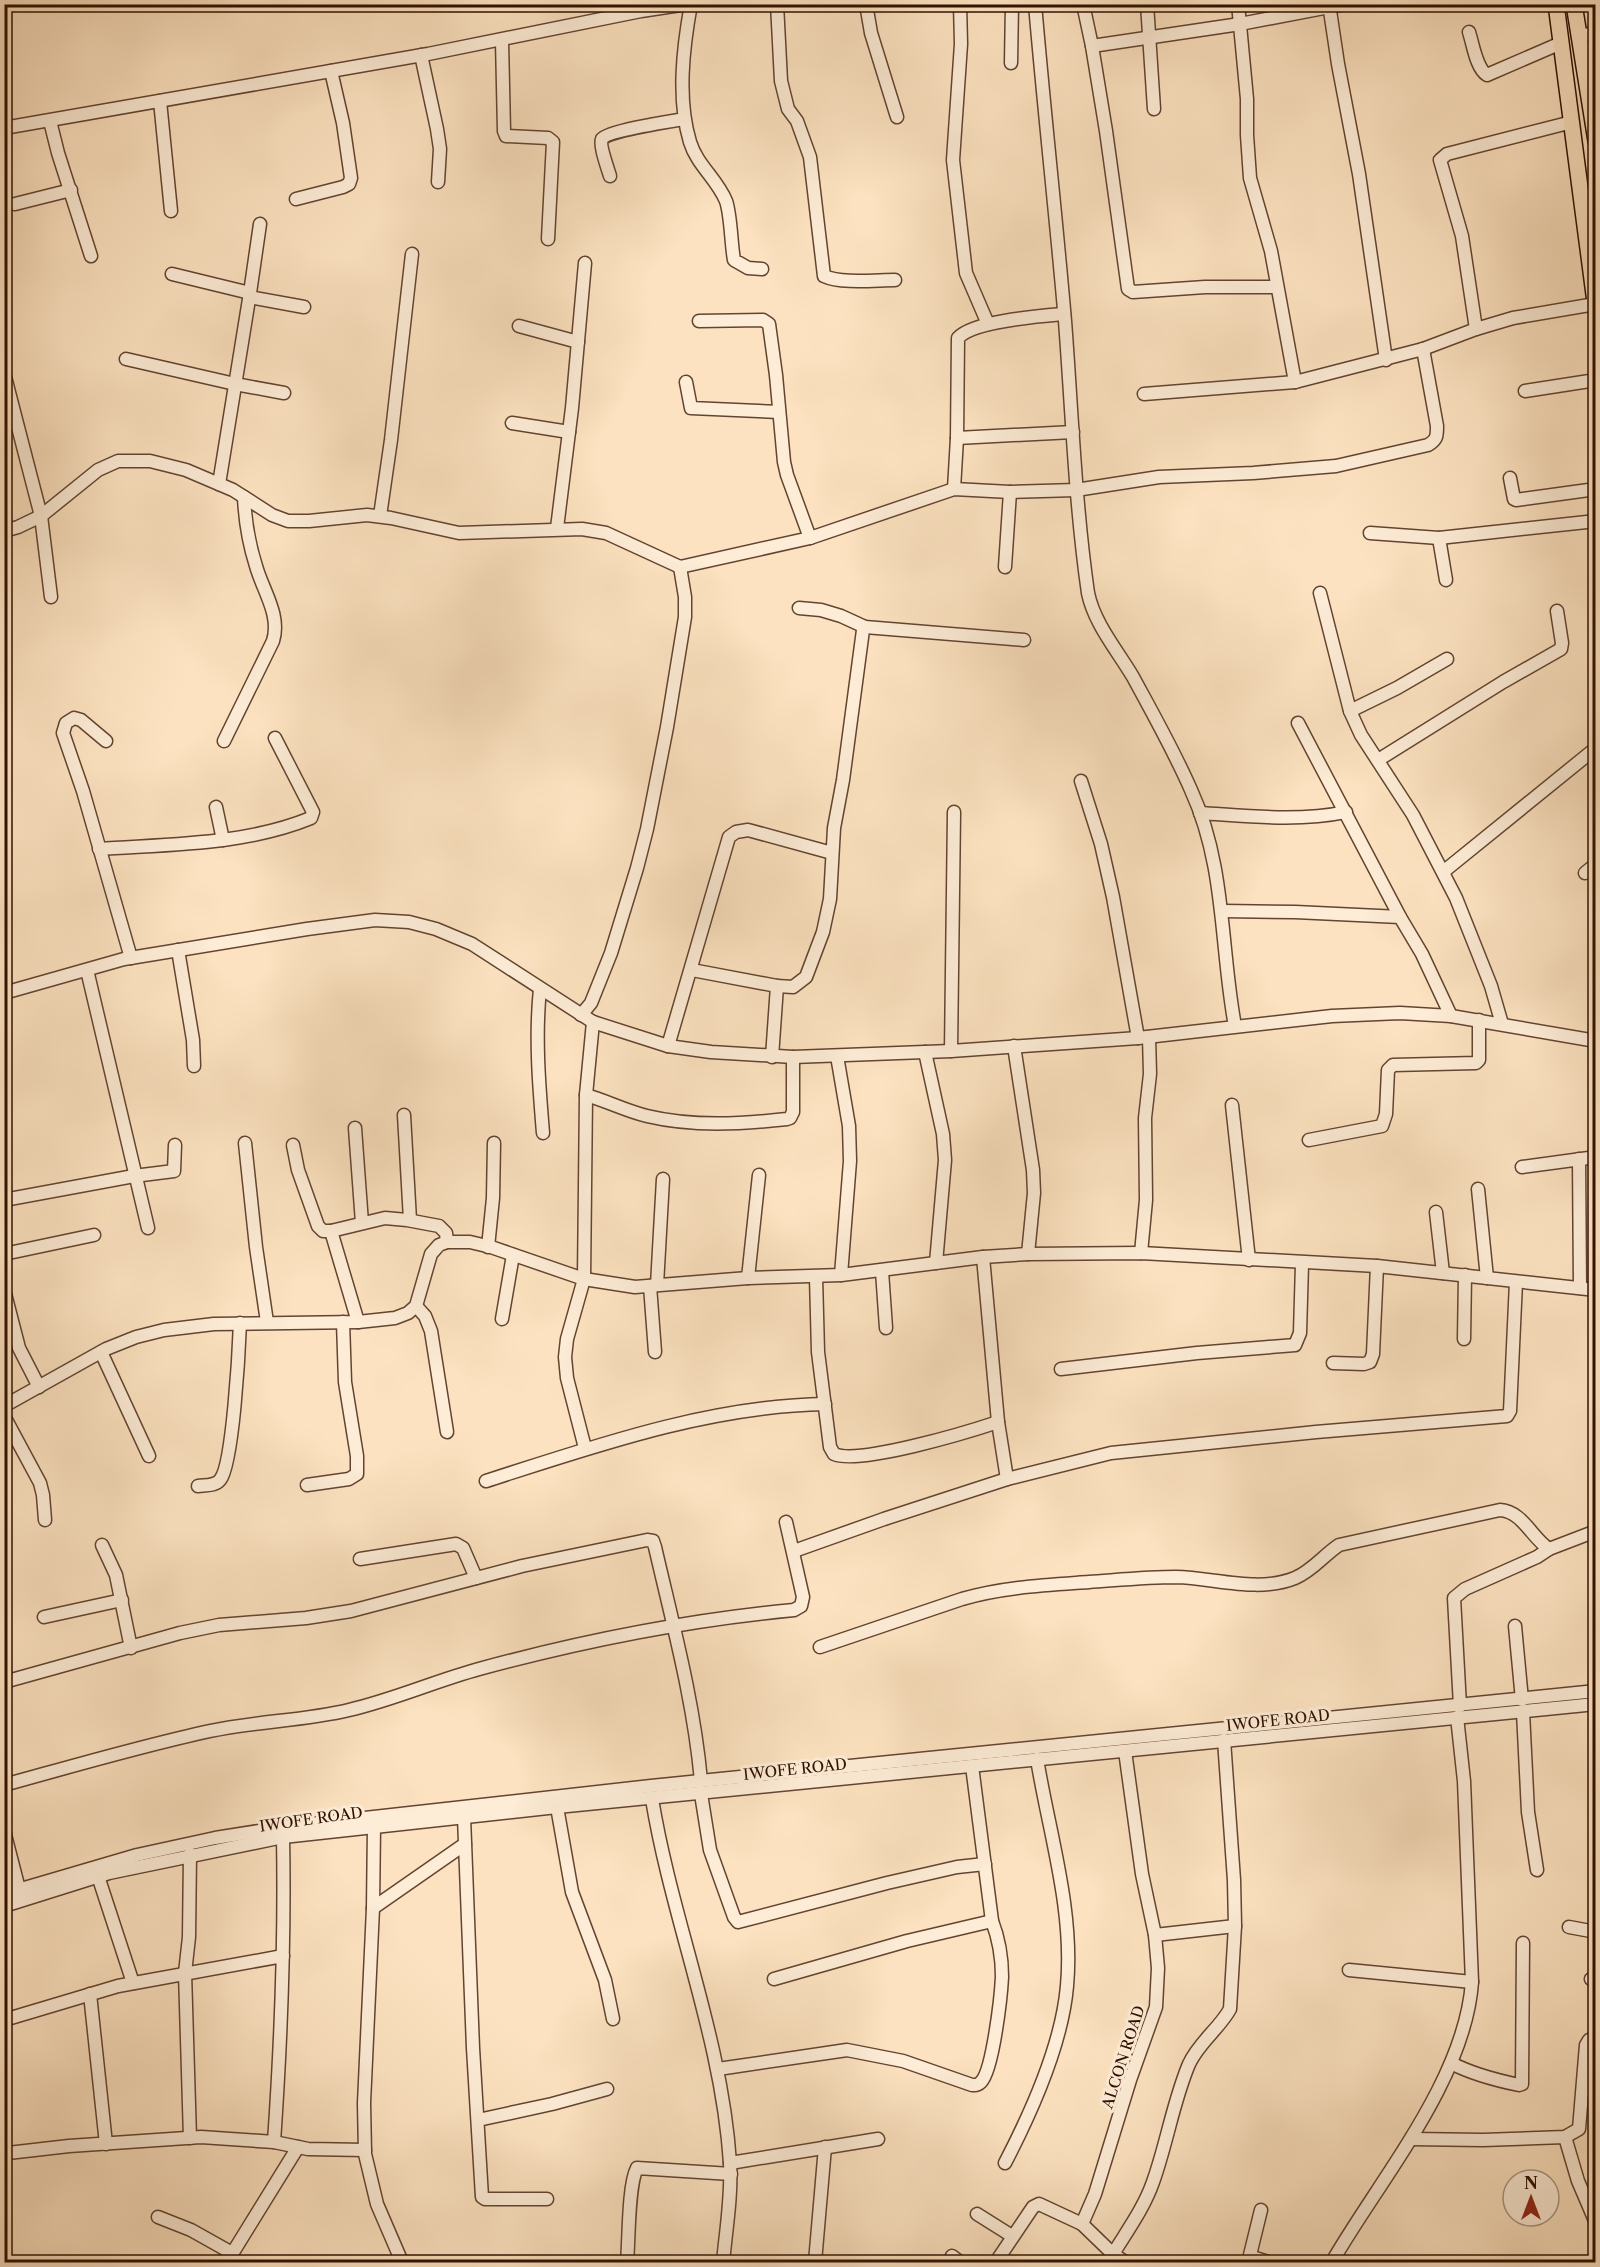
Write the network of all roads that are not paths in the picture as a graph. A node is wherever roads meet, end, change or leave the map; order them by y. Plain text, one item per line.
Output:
1 (689, 4) edge
2 (777, 4) edge
3 (867, 4) edge
4 (960, 4) edge
5 (1012, 4) edge
6 (1035, 4) edge
7 (1083, 4) edge
8 (1147, 4) edge
9 (1238, 4) edge
10 (1345, 4) edge
11 (1556, 4) edge
12 (1574, 4) edge
13 (1329, 6) edge
14 (1240, 24) junction
15 (1469, 32) dead end
16 (1596, 33) edge
17 (1579, 36) junction
18 (1150, 38) junction
19 (501, 40) junction
20 (1561, 43) junction
21 (1092, 46) junction
22 (421, 55) junction
23 (1011, 63) dead end
24 (331, 71) junction
25 (160, 101) junction
26 (1154, 109) dead end
27 (897, 117) dead end
28 (684, 119) junction
29 (50, 121) junction
30 (1572, 122) junction
31 (4, 128) edge
32 (1596, 141) edge
33 (610, 176) dead end
34 (438, 182) dead end
35 (71, 190) junction
36 (296, 199) dead end
37 (15, 204) dead end
38 (171, 211) dead end
39 (260, 224) dead end
40 (548, 239) dead end
41 (411, 254) dead end
42 (91, 256) dead end
43 (585, 263) dead end
44 (762, 269) dead end
45 (172, 274) dead end
46 (895, 280) dead end
47 (1277, 287) junction
48 (250, 295) junction
49 (304, 307) dead end
50 (1595, 307) edge
51 (1064, 314) junction
52 (699, 321) dead end
53 (988, 324) junction
54 (519, 326) dead end
55 (1476, 329) junction
56 (578, 342) junction
57 (1423, 349) junction
58 (126, 358) dead end
59 (1386, 360) junction
60 (4, 373) edge
61 (1596, 380) edge
62 (686, 382) dead end
63 (1295, 382) junction
64 (235, 384) junction
65 (1525, 391) dead end
66 (284, 393) dead end
67 (1144, 394) dead end
68 (779, 412) junction
69 (512, 423) dead end
70 (569, 432) junction
71 (1073, 432) junction
72 (957, 438) junction
73 (1510, 478) dead end
74 (219, 484) junction
75 (954, 489) junction
76 (1596, 489) edge
77 (1076, 490) junction
78 (1010, 492) junction
79 (244, 497) junction
80 (41, 516) junction
81 (380, 516) junction
82 (1596, 521) edge
83 (557, 528) junction
84 (4, 531) edge
85 (1370, 533) dead end
86 (810, 538) junction
87 (1439, 538) junction
88 (680, 567) junction
89 (1005, 567) dead end
90 (1446, 580) dead end
91 (1320, 593) dead end
92 (51, 597) dead end
93 (799, 609) dead end
94 (1557, 611) dead end
95 (866, 627) junction
96 (1024, 640) dead end
97 (1448, 659) dead end
98 (1350, 711) junction
99 (1298, 723) dead end
100 (275, 738) dead end
101 (106, 741) dead end
102 (224, 741) dead end
103 (1596, 748) edge
104 (1378, 760) junction
105 (1081, 781) dead end
106 (216, 807) dead end
107 (954, 812) dead end
108 (1346, 812) junction
109 (1200, 813) junction
110 (223, 840) junction
111 (99, 849) junction
112 (832, 853) junction
113 (1596, 864) edge
114 (1443, 872) junction
115 (1585, 873) dead end
116 (1223, 911) junction
117 (1400, 917) junction
118 (178, 950) junction
119 (130, 958) junction
120 (87, 970) junction
121 (692, 970) junction
122 (777, 986) junction
123 (540, 988) junction
124 (4, 993) edge
125 (581, 1015) junction
126 (1451, 1016) junction
127 (1479, 1020) junction
128 (594, 1022) junction
129 (1502, 1024) junction
130 (1235, 1026) junction
131 (1144, 1038) junction
132 (1596, 1041) edge
133 (668, 1046) junction
134 (1014, 1046) junction
135 (951, 1051) junction
136 (925, 1052) junction
137 (837, 1056) junction
138 (772, 1057) junction
139 (793, 1057) junction
140 (194, 1066) dead end
141 (586, 1095) junction
142 (1232, 1105) dead end
143 (404, 1115) dead end
144 (355, 1128) dead end
145 (543, 1133) dead end
146 (1309, 1140) dead end
147 (245, 1143) dead end
148 (494, 1143) dead end
149 (175, 1145) dead end
150 (293, 1145) dead end
151 (1596, 1156) edge
152 (1579, 1159) junction
153 (1522, 1167) dead end
154 (759, 1175) dead end
155 (134, 1176) junction
156 (663, 1179) dead end
157 (1478, 1189) dead end
158 (4, 1200) edge
159 (1436, 1212) dead end
160 (410, 1220) junction
161 (362, 1223) junction
162 (148, 1228) dead end
163 (332, 1231) junction
164 (94, 1235) dead end
165 (447, 1242) junction
166 (488, 1246) junction
167 (1141, 1253) junction
168 (4, 1254) edge
169 (1028, 1254) junction
170 (513, 1255) junction
171 (983, 1257) junction
172 (1248, 1260) junction
173 (936, 1263) junction
174 (1302, 1264) junction
175 (1377, 1266) junction
176 (882, 1271) junction
177 (1443, 1273) junction
178 (841, 1275) junction
179 (1465, 1275) junction
180 (816, 1277) junction
181 (748, 1278) junction
182 (1487, 1278) junction
183 (584, 1279) junction
184 (1516, 1282) junction
185 (654, 1286) junction
186 (1580, 1288) junction
187 (4, 1290) edge
188 (1596, 1290) edge
189 (416, 1306) junction
190 (502, 1319) dead end
191 (267, 1322) junction
192 (343, 1322) junction
193 (358, 1322) junction
194 (240, 1323) junction
195 (886, 1328) dead end
196 (1464, 1339) dead end
197 (101, 1352) junction
198 (655, 1352) dead end
199 (1334, 1363) dead end
200 (1061, 1369) dead end
201 (39, 1387) junction
202 (825, 1404) junction
203 (4, 1406) edge
204 (4, 1416) edge
205 (998, 1422) junction
206 (447, 1432) dead end
207 (585, 1448) junction
208 (148, 1455) dead end
209 (1007, 1479) junction
210 (486, 1481) dead end
211 (307, 1485) dead end
212 (198, 1486) dead end
213 (45, 1520) dead end
214 (786, 1522) dead end
215 (1596, 1531) edge
216 (102, 1545) dead end
217 (1549, 1550) junction
218 (794, 1551) junction
219 (360, 1559) dead end
220 (476, 1578) junction
221 (122, 1600) junction
222 (44, 1617) dead end
223 (673, 1625) junction
224 (1515, 1626) dead end
225 (820, 1647) dead end
226 (131, 1648) junction
227 (4, 1682) edge
228 (1596, 1691) edge
229 (1596, 1704) edge
230 (1522, 1706) junction
231 (1459, 1712) junction
232 (1224, 1740) junction
233 (1125, 1750) junction
234 (1037, 1759) junction
235 (972, 1766) junction
236 (4, 1785) edge
237 (701, 1788) junction
238 (652, 1799) junction
239 (557, 1807) junction
240 (464, 1817) junction
241 (374, 1826) junction
242 (4, 1831) edge
243 (283, 1837) junction
244 (217, 1844) junction
245 (465, 1844) junction
246 (190, 1854) junction
247 (985, 1864) junction
248 (1537, 1870) dead end
249 (98, 1876) junction
250 (19, 1889) junction
251 (4, 1894) edge
252 (4, 1906) edge
253 (374, 1908) junction
254 (992, 1922) junction
255 (1235, 1926) junction
256 (1569, 1927) dead end
257 (1596, 1932) edge
258 (1155, 1935) junction
259 (1523, 1943) dead end
260 (283, 1956) junction
261 (1349, 1970) dead end
262 (185, 1973) junction
263 (774, 1979) dead end
264 (1472, 1982) junction
265 (133, 1983) junction
266 (90, 1994) junction
267 (613, 2019) dead end
268 (4, 2020) edge
269 (1596, 2039) edge
270 (1451, 2063) junction
271 (718, 2069) junction
272 (607, 2090) dead end
273 (478, 2120) junction
274 (1565, 2137) junction
275 (190, 2138) junction
276 (878, 2139) dead end
277 (1411, 2139) junction
278 (274, 2142) junction
279 (106, 2144) junction
280 (298, 2147) junction
281 (4, 2148) edge
282 (825, 2148) junction
283 (365, 2150) junction
284 (1005, 2163) dead end
285 (730, 2169) junction
286 (547, 2199) dead end
287 (1261, 2210) dead end
288 (977, 2214) dead end
289 (158, 2217) dead end
290 (1596, 2223) edge
291 (1082, 2224) junction
292 (1012, 2236) junction
293 (1113, 2254) junction
294 (230, 2258) edge
295 (402, 2262) edge
296 (627, 2262) edge
297 (723, 2262) edge
298 (815, 2262) edge
299 (996, 2262) edge
300 (1125, 2262) edge
301 (1268, 2262) edge
302 (1332, 2262) edge

1 - 19 street
1 - 28 street
2 - 46 street
3 - 27 street
4 - 53 street
5 - 23 street
6 - 51 street
7 - 21 street
8 - 18 street
9 - 14 street
10 - 13 street
11 - 20 main road
12 - 17 main road
13 - 14 street
13 - 59 street
14 - 18 street
14 - 47 street
15 - 20 street
16 - 17 street
17 - 32 main road
18 - 21 street
18 - 26 street
19 - 22 street
19 - 40 street
20 - 30 main road
21 - 47 street
22 - 24 street
22 - 34 street
24 - 25 street
24 - 36 street
25 - 29 street
25 - 38 street
28 - 33 street
28 - 44 street
29 - 31 street
29 - 35 street
30 - 50 main road
30 - 55 street
35 - 37 street
35 - 42 street
39 - 48 street
41 - 81 street
43 - 56 street
45 - 48 street
47 - 63 street
48 - 49 street
48 - 64 street
50 - 55 street
51 - 53 street
51 - 71 street
52 - 68 street
53 - 72 street
54 - 56 street
55 - 57 street
56 - 70 street
57 - 59 street
57 - 77 street
58 - 64 street
59 - 63 street
60 - 80 street
61 - 65 street
62 - 68 street
63 - 67 street
64 - 66 street
64 - 74 street
68 - 86 street
69 - 70 street
70 - 83 street
71 - 72 street
71 - 77 street
72 - 75 street
73 - 76 street
74 - 79 street
74 - 80 street
75 - 78 street
75 - 86 street
77 - 78 street
77 - 109 street
78 - 89 street
79 - 81 street
79 - 102 street
80 - 84 street
80 - 92 street
81 - 83 street
82 - 87 street
83 - 88 street
85 - 87 street
86 - 88 street
87 - 90 street
88 - 125 street
91 - 98 street
93 - 95 street
94 - 104 street
95 - 96 street
95 - 112 street
97 - 98 street
98 - 104 street
99 - 108 street
100 - 110 street
101 - 111 street
103 - 114 street
104 - 114 street
105 - 131 street
106 - 110 street
107 - 135 street
108 - 109 street
108 - 117 street
109 - 116 street
110 - 111 street
111 - 119 street
112 - 121 street
112 - 122 street
113 - 115 street
114 - 129 street
116 - 117 street
116 - 130 street
117 - 126 street
118 - 119 street
118 - 123 street
118 - 140 street
119 - 120 street
120 - 124 street
120 - 155 street
121 - 122 street
121 - 133 street
122 - 138 street
123 - 125 street
123 - 145 street
125 - 128 street
126 - 127 street
126 - 130 street
127 - 129 street
127 - 146 street
128 - 133 street
128 - 141 street
129 - 132 street
130 - 131 street
131 - 134 street
131 - 167 street
133 - 138 street
134 - 135 street
134 - 169 street
135 - 136 street
136 - 137 street
136 - 173 street
137 - 139 street
137 - 178 street
138 - 139 street
139 - 141 street
141 - 183 street
142 - 172 street
143 - 160 street
144 - 161 street
147 - 191 street
148 - 166 street
149 - 155 street
150 - 163 street
151 - 152 street
152 - 153 street
152 - 186 street
154 - 181 street
155 - 158 street
155 - 162 street
156 - 185 street
157 - 182 street
159 - 177 street
160 - 161 street
160 - 165 street
161 - 163 street
163 - 193 street
164 - 168 street
165 - 166 street
165 - 189 street
166 - 170 street
167 - 169 street
167 - 172 street
169 - 171 street
170 - 183 street
170 - 190 street
171 - 173 street
171 - 205 street
172 - 174 street
173 - 176 street
174 - 175 street
174 - 200 street
175 - 177 street
175 - 199 street
176 - 178 street
176 - 195 street
177 - 179 street
178 - 180 street
179 - 182 street
179 - 196 street
180 - 181 street
180 - 202 street
181 - 185 street
182 - 184 street
183 - 185 street
183 - 207 street
184 - 186 street
184 - 209 street
185 - 198 street
186 - 188 street
187 - 201 street
189 - 193 street
189 - 206 street
191 - 192 street
191 - 194 street
192 - 193 street
192 - 211 street
194 - 197 street
194 - 212 street
197 - 201 street
197 - 208 street
201 - 203 street
202 - 205 street
202 - 207 street
204 - 213 street
205 - 209 street
207 - 210 street
209 - 218 street
214 - 218 street
215 - 217 street
216 - 221 street
217 - 225 street
217 - 231 street
218 - 223 street
219 - 220 street
220 - 223 street
220 - 226 street
221 - 222 street
221 - 226 street
223 - 236 street
223 - 237 street
224 - 230 street
226 - 227 street
228 - 230 street, IWOFE ROAD
229 - 230 street, IWOFE ROAD
230 - 231 street, IWOFE ROAD
230 - 248 street
231 - 232 street, IWOFE ROAD
231 - 237 street, IWOFE ROAD
231 - 264 street
232 - 233 street, IWOFE ROAD
232 - 255 street
233 - 234 street, IWOFE ROAD
233 - 258 street, ALCON ROAD
234 - 235 street, IWOFE ROAD
234 - 284 street
235 - 237 street, IWOFE ROAD
235 - 247 street
237 - 238 street, IWOFE ROAD
237 - 244 street, IWOFE ROAD
237 - 247 street
238 - 239 street, IWOFE ROAD
238 - 271 street
239 - 240 street, IWOFE ROAD
239 - 267 street
240 - 241 street, IWOFE ROAD
240 - 245 street
241 - 243 street, IWOFE ROAD
241 - 253 street
242 - 250 street
243 - 244 street, IWOFE ROAD
243 - 260 street
244 - 246 street, IWOFE ROAD
244 - 250 street, IWOFE ROAD
245 - 253 street
245 - 273 street
246 - 249 street, IWOFE ROAD
246 - 262 street
247 - 254 street
249 - 252 street, IWOFE ROAD
249 - 265 street
250 - 251 street, IWOFE ROAD
253 - 283 street
254 - 263 street
254 - 271 street
255 - 258 street
255 - 293 street
256 - 257 street
258 - 291 street, ALCON ROAD
259 - 270 street
260 - 262 street
260 - 278 street
261 - 264 street
262 - 265 street
262 - 275 street
264 - 270 street
265 - 266 street
266 - 268 street
266 - 279 street
269 - 274 street
270 - 277 street
271 - 285 street
272 - 273 street
273 - 286 street
274 - 277 street
274 - 290 street
275 - 278 street
275 - 279 street
276 - 282 street
277 - 302 street
278 - 280 street
279 - 281 street
280 - 283 street
280 - 294 street
282 - 285 street
282 - 298 street
283 - 295 street
285 - 296 street
285 - 297 street
287 - 301 street
288 - 292 street
289 - 294 street
291 - 292 street
291 - 293 street
292 - 299 street
293 - 300 street

